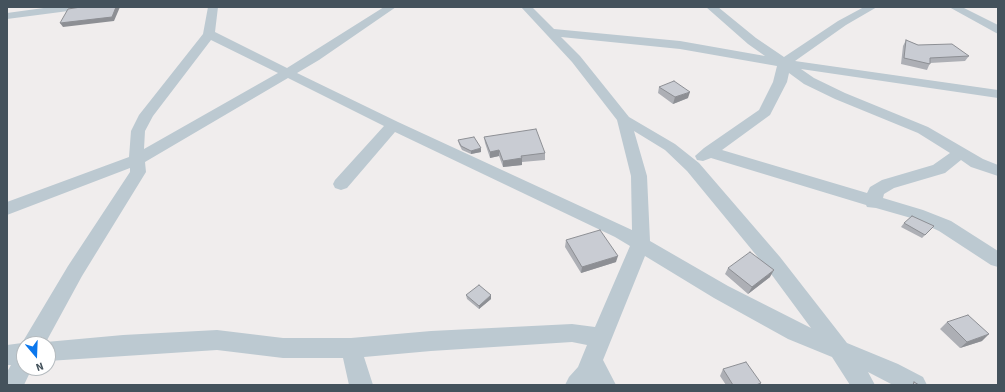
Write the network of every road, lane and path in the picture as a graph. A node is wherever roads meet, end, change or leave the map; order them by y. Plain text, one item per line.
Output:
1 (76, 7) edge
2 (213, 7) edge
3 (391, 7) edge
4 (526, 7) edge
5 (711, 7) edge
6 (872, 7) edge
7 (954, 7) edge
8 (20, 15) junction
9 (7, 16) edge
10 (7, 29) edge
11 (998, 30) edge
12 (550, 32) junction
13 (209, 34) junction
14 (784, 63) junction
15 (288, 72) junction
16 (998, 94) edge
17 (624, 120) junction
18 (393, 125) junction
19 (709, 151) junction
20 (961, 153) junction
21 (138, 159) junction
22 (693, 167) junction
23 (998, 171) edge
24 (341, 184) dead end
25 (873, 202) junction
26 (7, 209) edge
27 (641, 243) junction
28 (998, 260) edge
29 (38, 336) edge
30 (602, 338) junction
31 (351, 348) junction
32 (56, 350) edge
33 (842, 352) junction
34 (592, 361) junction
35 (17, 376) edge
36 (12, 385) edge
37 (361, 385) edge
38 (577, 385) edge
39 (604, 385) edge
40 (863, 385) edge
41 (915, 385) edge

1 - 8 street
2 - 13 street
3 - 15 street
4 - 12 street
5 - 14 street
6 - 14 street
7 - 11 street
8 - 9 street
8 - 10 street
12 - 14 street
12 - 17 street
13 - 15 street
13 - 21 street
14 - 16 street
14 - 19 street
14 - 20 street
15 - 18 street
15 - 21 street
17 - 22 street
17 - 27 street
18 - 24 street
18 - 27 street
19 - 22 street
19 - 25 street
20 - 23 street
20 - 25 street
21 - 26 street
21 - 29 street
22 - 33 street
25 - 28 street
27 - 30 street
27 - 33 street
30 - 31 street
30 - 34 street
31 - 32 street
31 - 37 street
33 - 40 street
33 - 41 street
34 - 38 street
34 - 39 street
35 - 36 street

